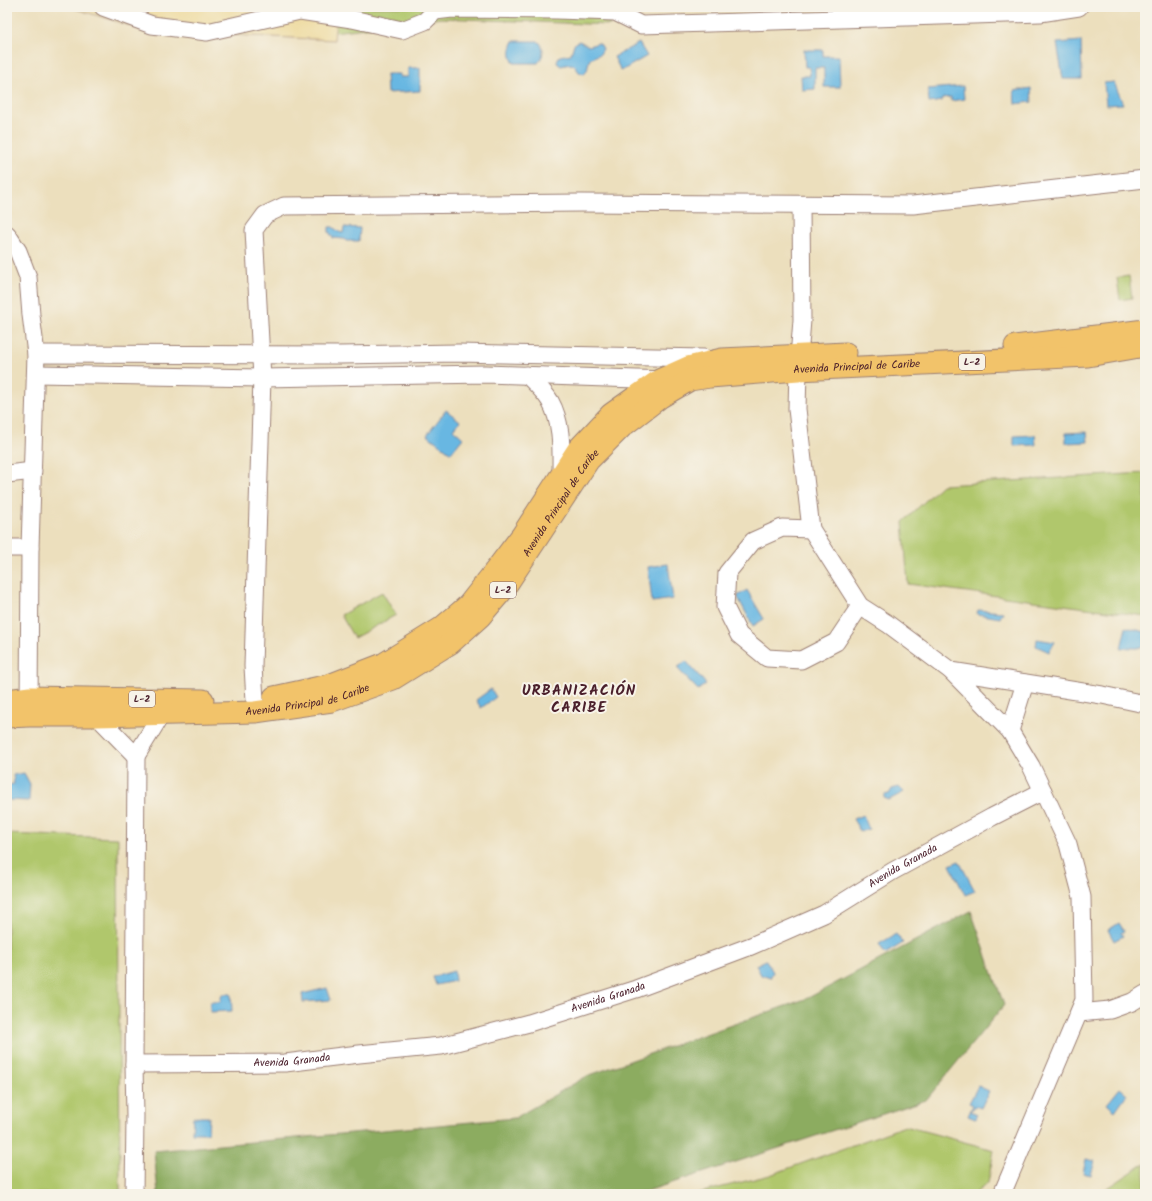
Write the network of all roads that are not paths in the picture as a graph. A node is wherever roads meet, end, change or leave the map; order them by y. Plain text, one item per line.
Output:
1 (103, 7) edge
2 (1079, 7) edge
3 (1145, 179) edge
4 (801, 205) junction
5 (7, 234) edge
6 (1145, 330) edge
7 (1145, 346) edge
8 (36, 354) junction
9 (261, 355) junction
10 (722, 359) junction
11 (799, 363) junction
12 (36, 374) junction
13 (527, 375) junction
14 (262, 378) junction
15 (659, 380) junction
16 (690, 380) junction
17 (33, 471) junction
18 (7, 474) edge
19 (561, 476) junction
20 (811, 529) junction
21 (7, 548) edge
22 (30, 548) junction
23 (860, 606) junction
24 (951, 671) junction
25 (1025, 683) junction
26 (7, 700) edge
27 (1145, 704) edge
28 (29, 706) junction
29 (255, 706) junction
30 (161, 715) junction
31 (97, 716) junction
32 (7, 717) edge
33 (1010, 731) junction
34 (136, 756) junction
35 (1043, 792) junction
36 (1145, 994) edge
37 (1079, 1013) junction
38 (134, 1064) junction
39 (134, 1194) edge
40 (1002, 1194) edge

1 - 2 street
3 - 4 street
4 - 9 street
4 - 11 street
5 - 8 street
6 - 11 main road, Avenida Principal de Caribe / L-2
7 - 11 main road, Avenida Principal de Caribe / L-2
8 - 9 street
8 - 12 street
9 - 10 street
9 - 14 street
10 - 11 main road, Avenida Principal de Caribe / L-2
10 - 15 main road, Avenida Principal de Caribe / L-2
11 - 16 main road, Avenida Principal de Caribe / L-2
11 - 20 street
12 - 14 street
12 - 17 street
13 - 14 street
13 - 15 street
13 - 19 street
14 - 29 street
15 - 16 street
15 - 19 main road, Avenida Principal de Caribe / L-2
16 - 29 main road, Avenida Principal de Caribe / L-2
17 - 18 street
17 - 22 street
19 - 29 main road, Avenida Principal de Caribe / L-2
20 - 23 street
20 - 23 street
21 - 22 street
22 - 28 street
23 - 24 street
24 - 25 street
24 - 33 street
25 - 27 street
25 - 33 street
26 - 28 main road, Avenida Principal de Caribe / L-2
28 - 29 main road, Avenida Principal de Caribe / L-2
28 - 31 main road, Avenida Principal de Caribe / L-2
28 - 32 main road, Avenida Principal de Caribe / L-2
29 - 30 main road, Avenida Principal de Caribe / L-2
30 - 31 main road, Avenida Principal de Caribe / L-2
30 - 34 street
31 - 34 street
33 - 35 street
34 - 38 street
35 - 37 street
35 - 38 street, Avenida Granada
36 - 37 street
37 - 40 street
38 - 39 street

